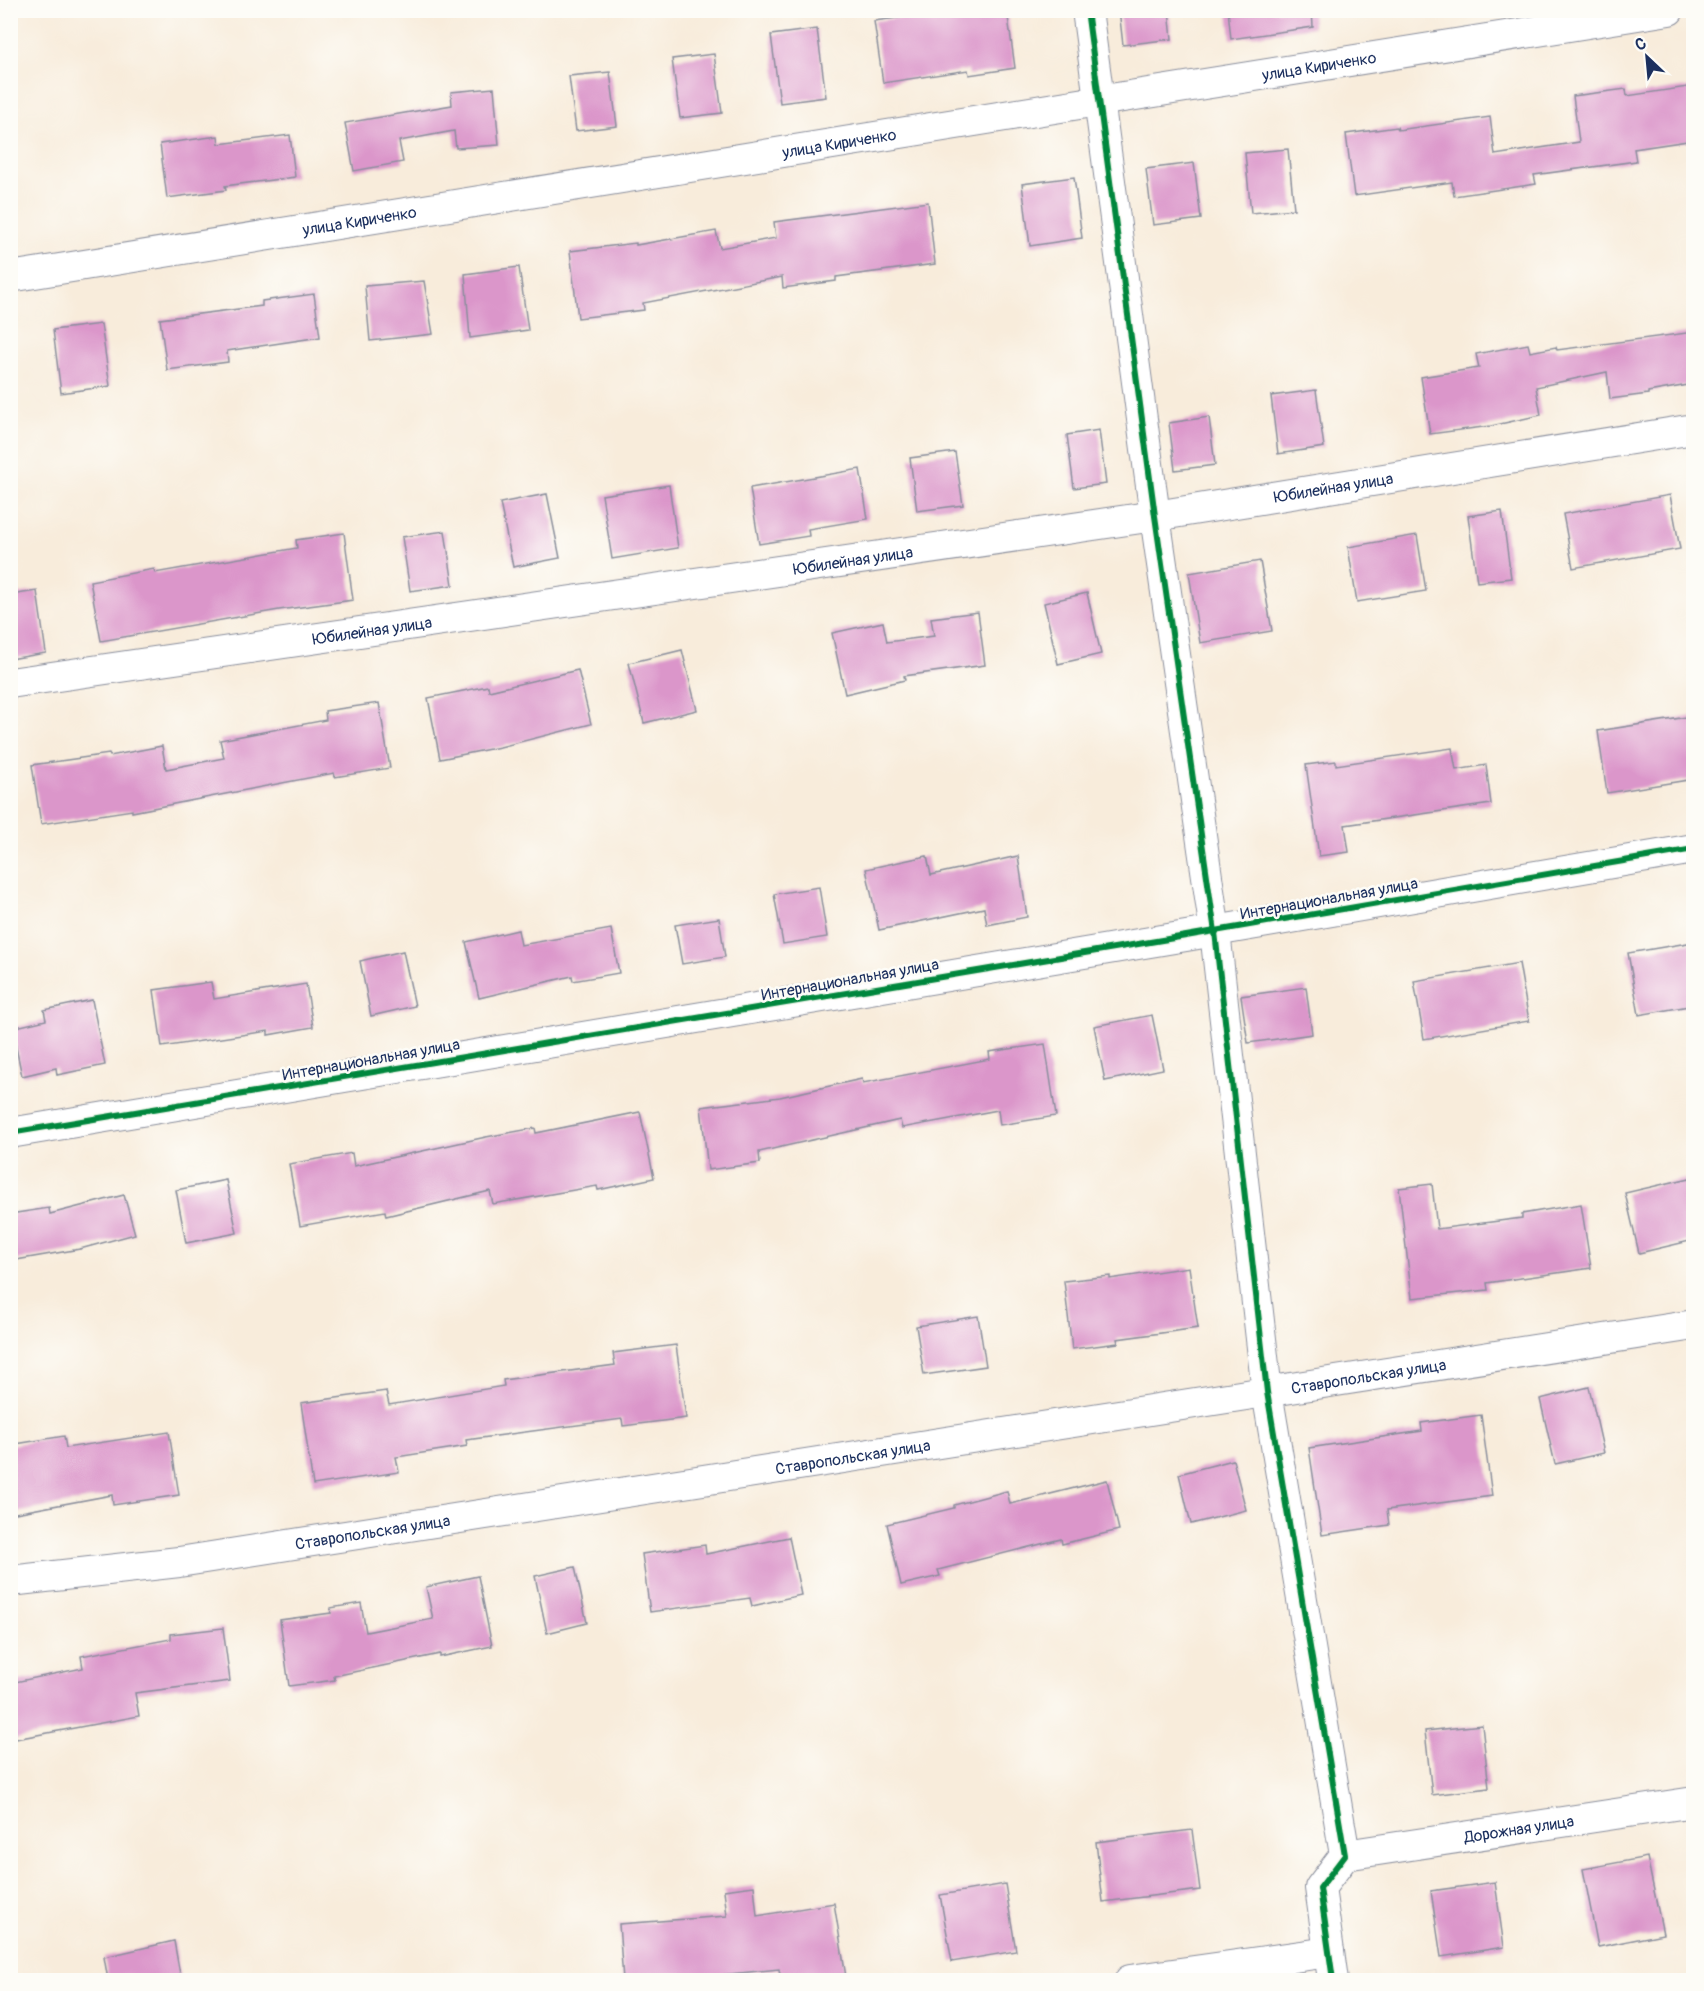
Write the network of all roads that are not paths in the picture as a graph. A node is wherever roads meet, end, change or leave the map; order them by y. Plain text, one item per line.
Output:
1 (1087, 10) edge
2 (1669, 10) edge
3 (1098, 100) junction
4 (10, 277) edge
5 (1694, 429) edge
6 (1155, 516) junction
7 (10, 683) edge
8 (1694, 849) edge
9 (1215, 932) junction
10 (10, 1133) edge
11 (1694, 1325) edge
12 (1267, 1392) junction
13 (10, 1581) edge
14 (1694, 1802) edge
15 (1345, 1855) junction
16 (1331, 1966) edge
17 (1130, 1980) edge

1 - 3 street
2 - 3 street, улица Кириченко
3 - 4 street, улица Кириченко
3 - 6 street
5 - 6 street, Юбилейная улица
6 - 7 street, Юбилейная улица
6 - 9 street
8 - 9 street, Интернациональная улица
9 - 10 street, Интернациональная улица
9 - 12 street
11 - 12 street, Ставропольская улица
12 - 13 street, Ставропольская улица
12 - 15 street
14 - 15 street, Дорожная улица
15 - 16 street
16 - 17 street

